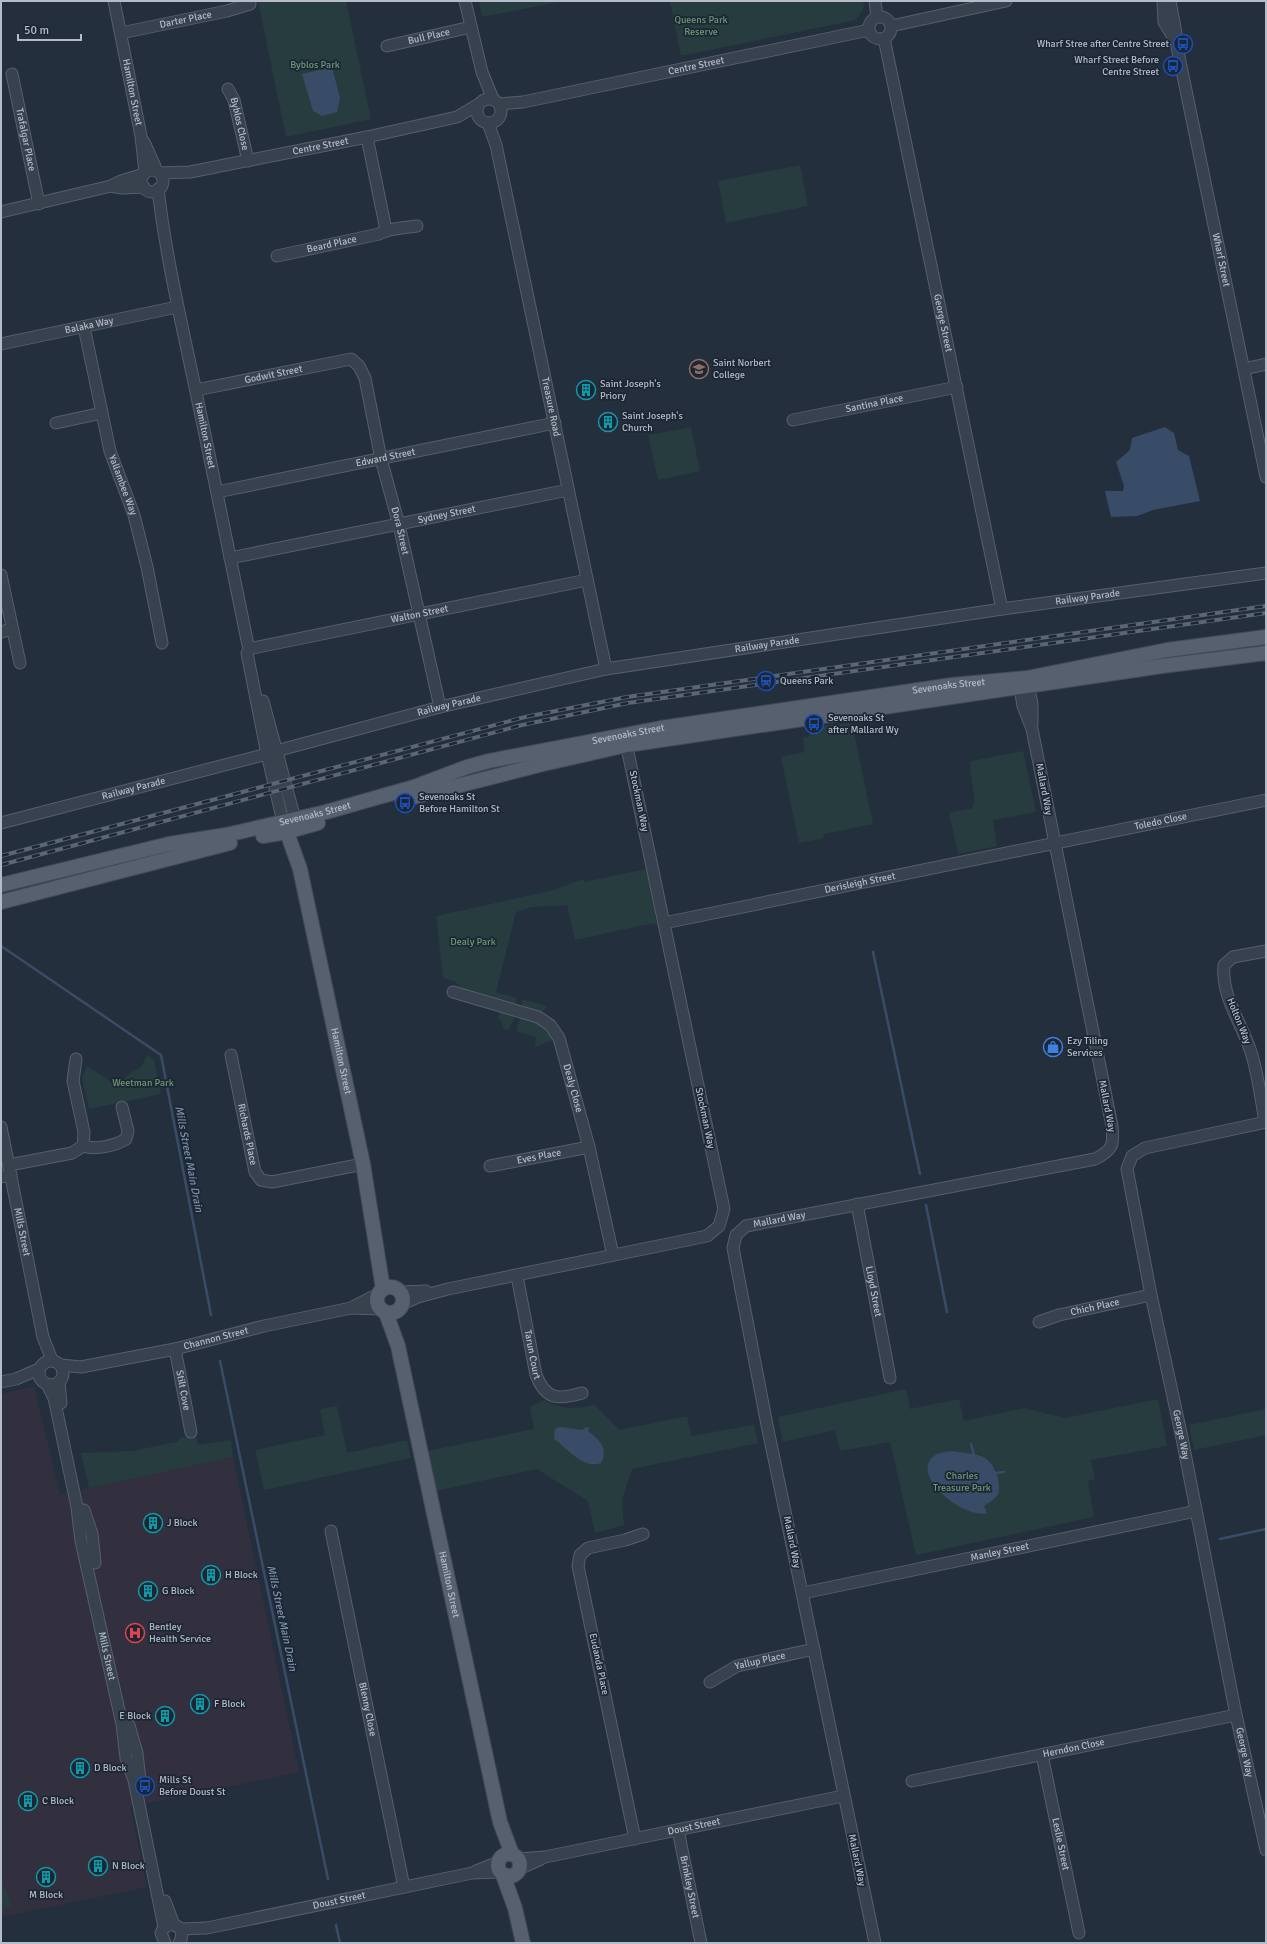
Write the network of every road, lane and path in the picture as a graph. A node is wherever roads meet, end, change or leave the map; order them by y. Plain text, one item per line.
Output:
1 (114, 1) edge
2 (465, 1) edge
3 (875, 1) edge
4 (1006, 1) edge
5 (1163, 1) edge
6 (1170, 1) edge
7 (250, 4) dead end
8 (877, 17) junction
9 (891, 26) junction
10 (471, 28) junction
11 (869, 30) junction
12 (121, 33) junction
13 (884, 38) junction
14 (1176, 42) junction
15 (387, 46) dead end
16 (482, 72) junction
17 (12, 74) dead end
18 (228, 89) dead end
19 (480, 103) junction
20 (493, 113) junction
21 (456, 117) junction
22 (141, 136) junction
23 (367, 137) junction
24 (248, 161) junction
25 (145, 173) junction
26 (155, 182) junction
27 (111, 186) junction
28 (39, 204) junction
29 (1, 212) edge
30 (416, 226) dead end
31 (386, 230) junction
32 (277, 256) dead end
33 (177, 307) junction
34 (84, 327) junction
35 (1, 344) edge
36 (351, 359) joint
37 (1266, 364) edge
38 (1244, 369) junction
39 (957, 387) junction
40 (196, 390) junction
41 (102, 413) junction
42 (793, 420) dead end
43 (56, 423) dead end
44 (555, 423) junction
45 (381, 459) junction
46 (1266, 477) edge
47 (568, 490) junction
48 (217, 492) junction
49 (399, 525) junction
50 (230, 558) junction
51 (1266, 573) edge
52 (1, 575) edge
53 (587, 580) junction
54 (1002, 608) junction
55 (420, 614) junction
56 (12, 629) junction
57 (1, 632) edge
58 (1266, 637) edge
59 (162, 643) dead end
60 (249, 649) junction
61 (1266, 653) edge
62 (20, 663) dead end
63 (606, 669) junction
64 (1024, 683) junction
65 (440, 707) junction
66 (626, 740) junction
67 (271, 752) junction
68 (1266, 800) edge
69 (1, 823) edge
70 (290, 826) junction
71 (1055, 843) junction
72 (1, 885) edge
73 (1, 902) edge
74 (664, 923) junction
75 (1266, 951) edge
76 (453, 992) dead end
77 (231, 1055) dead end
78 (76, 1059) dead end
79 (122, 1107) dead end
80 (1266, 1122) edge
81 (1, 1127) edge
82 (83, 1146) junction
83 (589, 1147) junction
84 (363, 1164) junction
85 (490, 1166) dead end
86 (7, 1173) edge
87 (857, 1204) junction
88 (613, 1255) junction
89 (517, 1276) junction
90 (1151, 1295) junction
91 (391, 1300) junction
92 (1039, 1322) dead end
93 (175, 1348) junction
94 (80, 1366) junction
95 (47, 1370) junction
96 (890, 1378) dead end
97 (60, 1380) junction
98 (1, 1382) edge
99 (582, 1393) dead end
100 (191, 1432) dead end
101 (1196, 1511) junction
102 (331, 1531) dead end
103 (642, 1534) dead end
104 (803, 1593) junction
105 (814, 1649) junction
106 (710, 1682) dead end
107 (1236, 1714) junction
108 (1042, 1755) junction
109 (912, 1781) dead end
110 (843, 1796) junction
111 (678, 1830) junction
112 (635, 1839) junction
113 (1266, 1850) edge
114 (508, 1865) junction
115 (404, 1887) junction
116 (1078, 1932) dead end
117 (176, 1933) edge
118 (164, 1943) edge
119 (523, 1943) edge
120 (701, 1943) edge
121 (875, 1943) edge

1 - 12 street, Hamilton Street
2 - 10 street, Treasure Road
3 - 8 street
4 - 9 street
5 - 14 street, Wharf Street
6 - 14 street, Wharf Street
7 - 12 street, Darter Place
8 - 9 street
8 - 11 street
9 - 13 street
10 - 15 street, Bull Place
10 - 16 street, Treasure Road
11 - 13 street
11 - 20 street, Centre Street
12 - 22 street, Hamilton Street
13 - 39 street, George Street
14 - 38 street, Wharf Street
16 - 19 street, Treasure Road
16 - 20 street, Treasure Road
17 - 28 street, Trafalgar Place
18 - 24 street, Byblos Close
19 - 20 street, Centre Street
19 - 20 street, Treasure Road
19 - 21 street, Centre Street
20 - 21 street, Centre Street
20 - 44 street, Treasure Road
21 - 23 street, Centre Street
22 - 25 street, Hamilton Street
22 - 26 street, Hamilton Street
23 - 24 street, Centre Street
23 - 31 street
24 - 26 street, Centre Street
25 - 26 street, Hamilton Street
25 - 27 street, Centre Street
26 - 27 street, Centre Street
26 - 33 street, Hamilton Street
27 - 28 street, Centre Street
28 - 29 street, Centre Street
30 - 31 street, Beard Place
31 - 32 street, Beard Place
33 - 34 street, Balaka Way
33 - 40 street, Hamilton Street
34 - 35 street, Balaka Way
34 - 41 street, Yallambee Way
36 - 40 street, Godwit Street
36 - 45 street, Dora Street
37 - 38 street
38 - 46 street, Wharf Street
39 - 42 street, Santina Place
39 - 54 street, George Street
40 - 48 street, Hamilton Street
41 - 43 street
41 - 59 street, Yallambee Way
44 - 45 street, Edward Street
44 - 47 street, Treasure Road
45 - 48 street, Edward Street
45 - 49 street, Dora Street
47 - 49 street, Sydney Street
47 - 53 street, Treasure Road
48 - 50 street, Hamilton Street
49 - 50 street, Sydney Street
49 - 55 street, Dora Street
50 - 60 street, Hamilton Street
51 - 54 street, Railway Parade
52 - 56 street
53 - 55 street, Walton Street
53 - 63 street, Treasure Road
54 - 63 street, Railway Parade
55 - 60 street, Walton Street
55 - 65 street, Dora Street
56 - 57 street
56 - 62 street
58 - 64 main road, Sevenoaks Street
60 - 67 street, Hamilton Street
61 - 64 main road, Sevenoaks Street
63 - 65 street, Railway Parade
64 - 66 main road, Sevenoaks Street
64 - 71 street, Mallard Way
65 - 67 street, Railway Parade
66 - 70 main road, Sevenoaks Street
66 - 74 street, Stockman Way
67 - 69 street, Railway Parade
67 - 70 street, Hamilton Street
68 - 71 street, Toledo Close
70 - 72 main road, Sevenoaks Street
70 - 73 main road, Sevenoaks Street
70 - 84 main road, Hamilton Street
71 - 74 street, Derisleigh Street
71 - 87 street, Mallard Way
74 - 88 street, Stockman Way
75 - 80 street, Holton Way
76 - 83 street, Dealy Close
77 - 84 street, Richards Place
78 - 82 street
79 - 82 street
80 - 90 street, George Way
81 - 86 street, Mills Street
82 - 86 street
83 - 85 street, Eves Place
83 - 88 street, Dealy Close
84 - 91 main road, Hamilton Street
86 - 95 street, Mills Street
87 - 96 street, Lloyd Street
87 - 104 street, Mallard Way
88 - 89 street, Stockman Way
89 - 91 street, Stockman Way
89 - 99 street, Tarun Court
90 - 92 street, Chich Place
90 - 101 street, George Way
91 - 93 street, Channon Street
91 - 114 main road, Hamilton Street
93 - 94 street, Channon Street
93 - 100 street, Stilt Cove
94 - 95 street, Channon Street
94 - 97 street, Channon Street
95 - 97 street
95 - 97 street, Mills Street
95 - 98 street, Channon Street
95 - 117 street, Mills Street
97 - 117 street, Mills Street
101 - 104 street, Manley Street
101 - 107 street, George Way
102 - 115 street, Blenny Close
103 - 112 street, Eudanda Place
104 - 105 street, Mallard Way
105 - 106 street, Yallup Place
105 - 110 street, Mallard Way
107 - 108 street, Herndon Close
107 - 113 street, George Way
108 - 109 street, Herndon Close
108 - 116 street, Leslie Street
110 - 111 street, Doust Street
110 - 121 street, Mallard Way
111 - 112 street, Doust Street
111 - 120 street, Brinkley Street
112 - 114 street, Doust Street
114 - 115 street, Doust Street
114 - 119 main road, Hamilton Street
115 - 117 street, Doust Street
117 - 118 street

